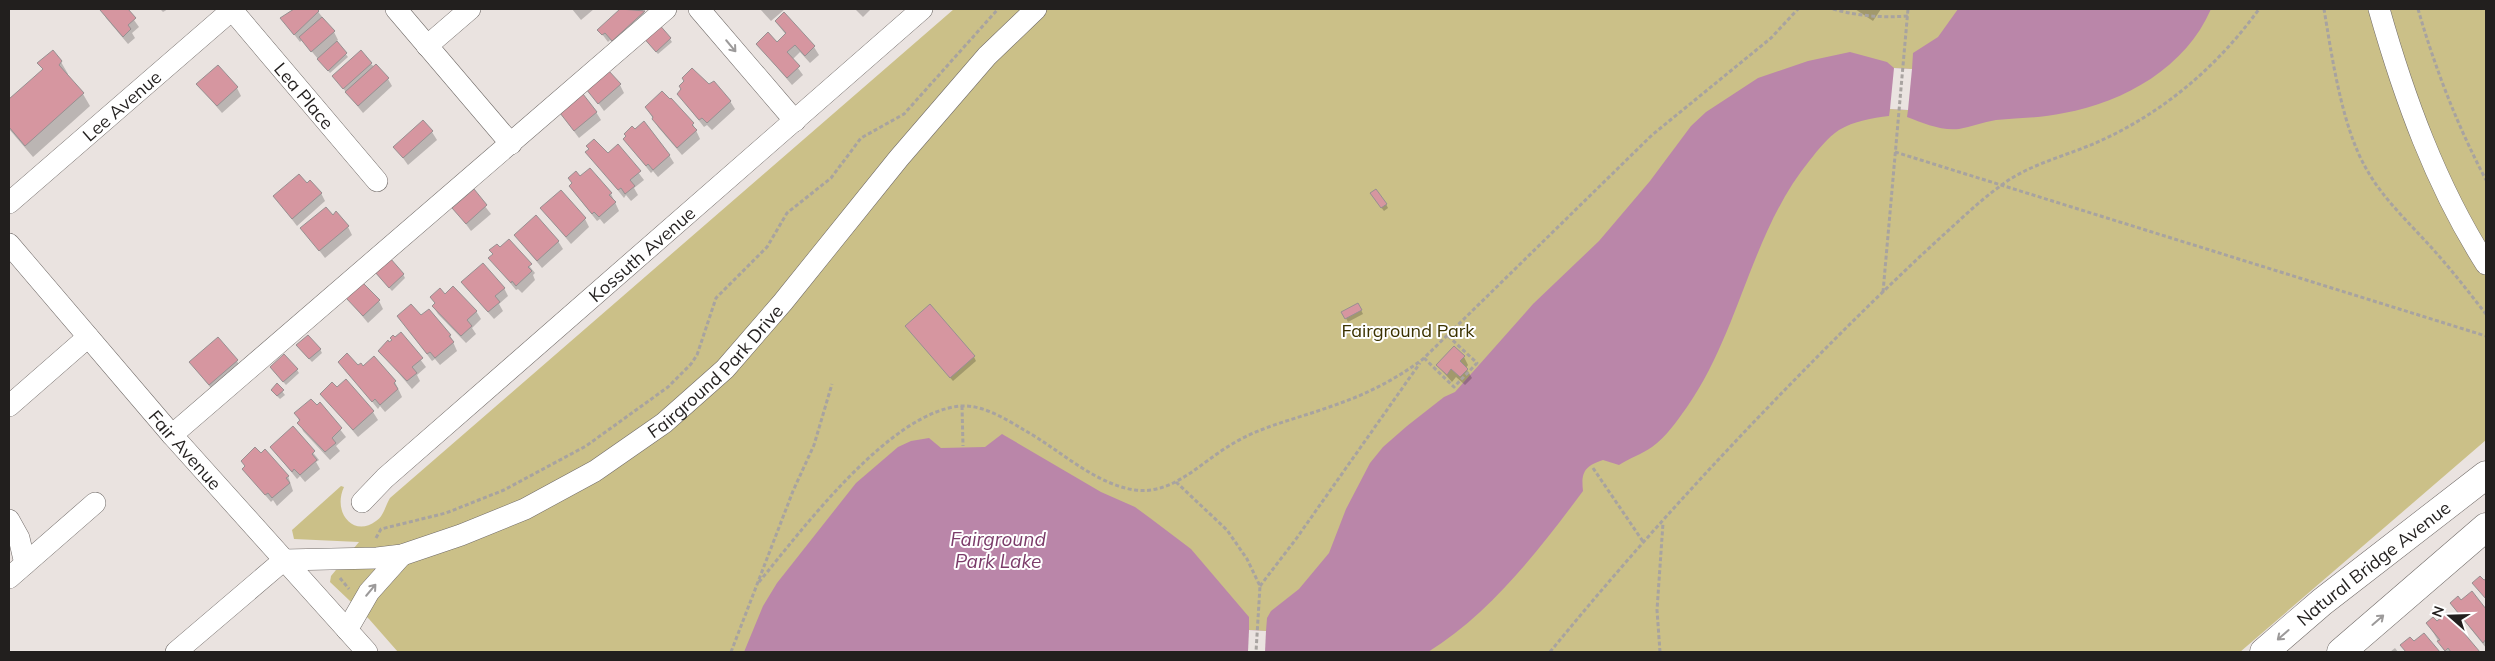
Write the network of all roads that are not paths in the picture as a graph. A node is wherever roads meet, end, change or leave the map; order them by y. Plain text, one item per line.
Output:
1 (233, 9) edge
2 (396, 9) edge
3 (470, 9) edge
4 (666, 9) edge
5 (922, 9) edge
6 (1036, 9) edge
7 (2379, 9) edge
8 (706, 11) edge
9 (427, 46) junction
10 (795, 121) junction
11 (511, 144) junction
12 (377, 181) dead end
13 (9, 203) edge
14 (9, 244) edge
15 (2486, 264) edge
16 (88, 337) junction
17 (9, 406) edge
18 (172, 436) junction
19 (2486, 475) edge
20 (362, 502) dead end
21 (95, 503) dead end
22 (9, 520) edge
23 (2486, 527) edge
24 (402, 555) junction
25 (284, 560) junction
26 (17, 571) edge
27 (347, 630) junction
28 (176, 652) edge
29 (367, 652) edge
30 (2264, 652) edge
31 (2341, 652) edge

1 - 12 street, Lea Place
1 - 13 street, Lee Avenue
2 - 9 street
3 - 9 street
4 - 11 street
5 - 10 street, Kossuth Avenue
6 - 24 street, Fairground Park Drive
7 - 15 street
8 -> 10 street
9 - 11 street
10 - 20 street, Kossuth Avenue
11 - 18 street
14 - 16 street, Fair Avenue
16 - 17 street
16 - 18 street, Fair Avenue
18 - 25 street, Fair Avenue
19 -> 30 main road, Natural Bridge Avenue
21 - 26 street
22 - 26 street
31 -> 23 main road
24 - 25 street, Fairground Park Drive
27 -> 24 street
25 - 27 street, Fair Avenue
25 - 28 street
27 - 29 street, Fair Avenue

